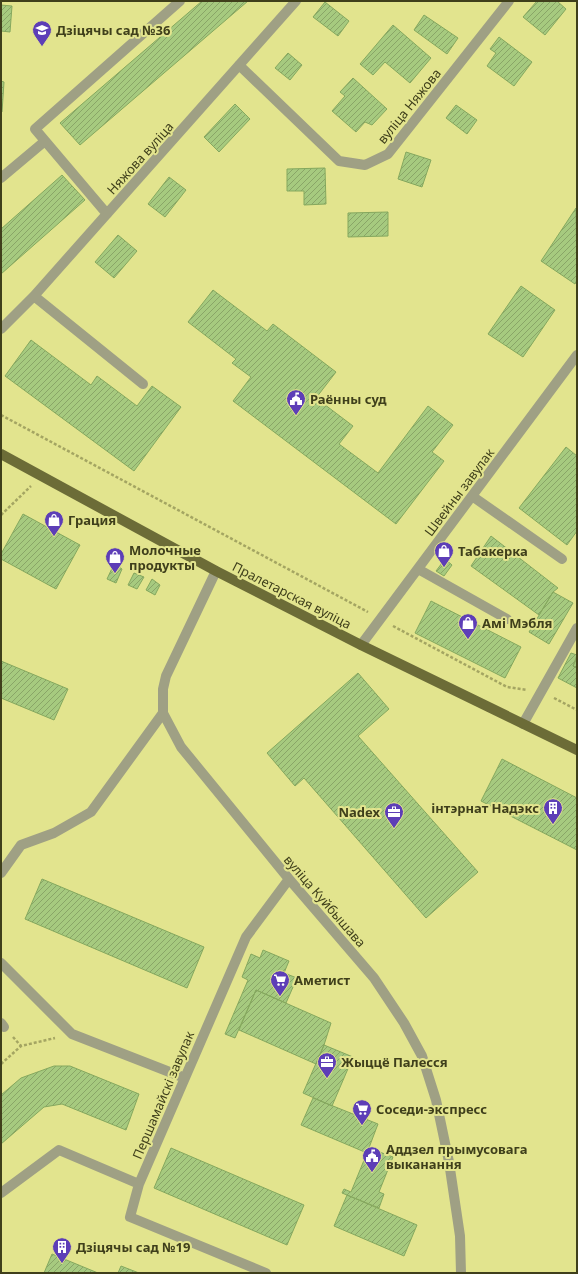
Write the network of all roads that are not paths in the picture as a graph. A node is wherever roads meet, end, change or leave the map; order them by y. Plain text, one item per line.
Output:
1 (180, 1) edge
2 (296, 1) edge
3 (509, 1) edge
4 (239, 65) junction
5 (45, 141) junction
6 (1, 178) edge
7 (107, 214) junction
8 (34, 296) junction
9 (1, 329) edge
10 (577, 355) edge
11 (143, 384) dead end
12 (1, 454) edge
13 (472, 496) junction
14 (562, 559) dead end
15 (418, 569) junction
16 (216, 571) junction
17 (508, 619) dead end
18 (577, 628) edge
19 (361, 645) junction
20 (163, 713) junction
21 (523, 724) junction
22 (577, 750) edge
23 (1, 874) edge
24 (289, 879) junction
25 (1, 963) edge
26 (185, 1078) junction
27 (139, 1184) junction
28 (1, 1194) edge
29 (266, 1273) edge
30 (461, 1273) edge

1 - 5 street
2 - 4 street, Няжова вуліца
3 - 4 street, вуліца Няжова
4 - 7 street, Няжова вуліца
5 - 6 street
5 - 7 street
7 - 8 street, Няжова вуліца
8 - 9 street, Няжова вуліца
8 - 11 street
10 - 13 street, Швейны завулак
12 - 16 main road, Пралетарская вуліца
13 - 14 street
13 - 15 street, Швейны завулак
15 - 17 street
15 - 19 street, Швейны завулак
16 - 19 main road, Пралетарская вуліца
16 - 20 street, вуліца Куйбышава
18 - 21 street
19 - 21 main road, Пралетарская вуліца
20 - 23 street
20 - 24 street, вуліца Куйбышава
21 - 22 main road, Пралетарская вуліца
24 - 26 street, Першамайскі завулак
24 - 30 street, вуліца Куйбышава
25 - 26 street
26 - 27 street, Першамайскі завулак
27 - 28 street
27 - 29 street, Першамайскі завулак

